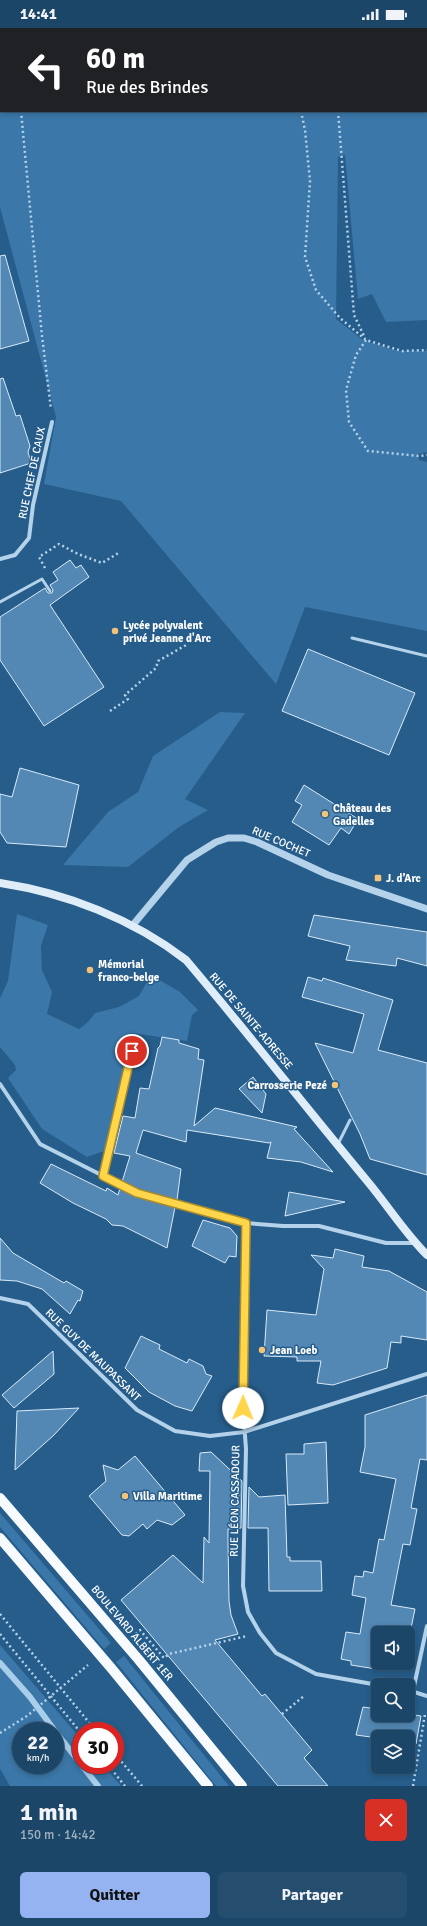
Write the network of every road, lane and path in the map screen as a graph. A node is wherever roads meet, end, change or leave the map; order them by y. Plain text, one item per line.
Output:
1 (21, 112) edge
2 (301, 112) edge
3 (338, 112) edge
4 (366, 340) junction
5 (427, 350) edge
6 (52, 422) joint
7 (427, 455) edge
8 (120, 552) dead end
9 (0, 559) edge
10 (49, 573) dead end
11 (50, 591) dead end
12 (0, 602) edge
13 (352, 638) dead end
14 (188, 644) dead end
15 (427, 656) edge
16 (110, 711) dead end
17 (0, 883) edge
18 (427, 909) edge
19 (132, 926) junction
20 (132, 1051) dead end
21 (0, 1084) edge
22 (350, 1120) dead end
23 (337, 1145) junction
24 (103, 1176) junction
25 (246, 1223) junction
26 (415, 1243) junction
27 (427, 1255) edge
28 (0, 1298) edge
29 (427, 1374) edge
30 (244, 1432) junction
31 (0, 1498) edge
32 (0, 1538) edge
33 (0, 1614) edge
34 (427, 1626) edge
35 (260, 1633) junction
36 (0, 1634) edge
37 (169, 1654) dead end
38 (91, 1662) dead end
39 (371, 1684) edge
40 (415, 1686) edge
41 (61, 1689) junction
42 (415, 1691) edge
43 (304, 1696) dead end
44 (427, 1696) edge
45 (50, 1698) junction
46 (282, 1714) dead end
47 (425, 1714) dead end
48 (88, 1722) edge
49 (72, 1723) edge
50 (0, 1733) edge
51 (124, 1765) edge
52 (115, 1774) edge
53 (125, 1786) edge
54 (142, 1786) edge
55 (208, 1786) edge
56 (242, 1786) edge
57 (413, 1786) edge

1 - 6 path
2 - 4 path
3 - 4 path
4 - 5 path
4 - 7 path
6 - 9 street, RUE CHEF DE CAUX
8 - 10 path
11 - 12 lane
13 - 15 lane
14 - 16 path
17 - 19 main road, RUE DE SAINTE-ADRESSE
18 - 19 street, RUE COCHET
19 - 23 main road, RUE DE SAINTE-ADRESSE
20 - 24 lane
21 - 24 street
22 - 23 lane
23 - 26 main road, RUE DE SAINTE-ADRESSE
24 - 25 street
25 - 26 street
25 - 30 street, RUE LÉON CASSADOUR
26 - 27 main road, RUE DE SAINTE-ADRESSE
28 - 30 street, RUE GUY DE MAUPASSANT
29 - 30 street, RUE GUY DE MAUPASSANT
30 - 35 street, RUE LÉON CASSADOUR
31 - 56 main road, BOULEVARD ALBERT 1ER
32 - 55 main road
33 - 41 path
34 - 40 street
35 - 37 path
35 - 39 street, RUE LÉON CASSADOUR
36 - 45 path
38 - 41 path
41 - 45 path
41 - 48 path
42 - 44 street
43 - 46 path
45 - 49 path
45 - 50 path
47 - 57 path
51 - 54 path
52 - 53 path

